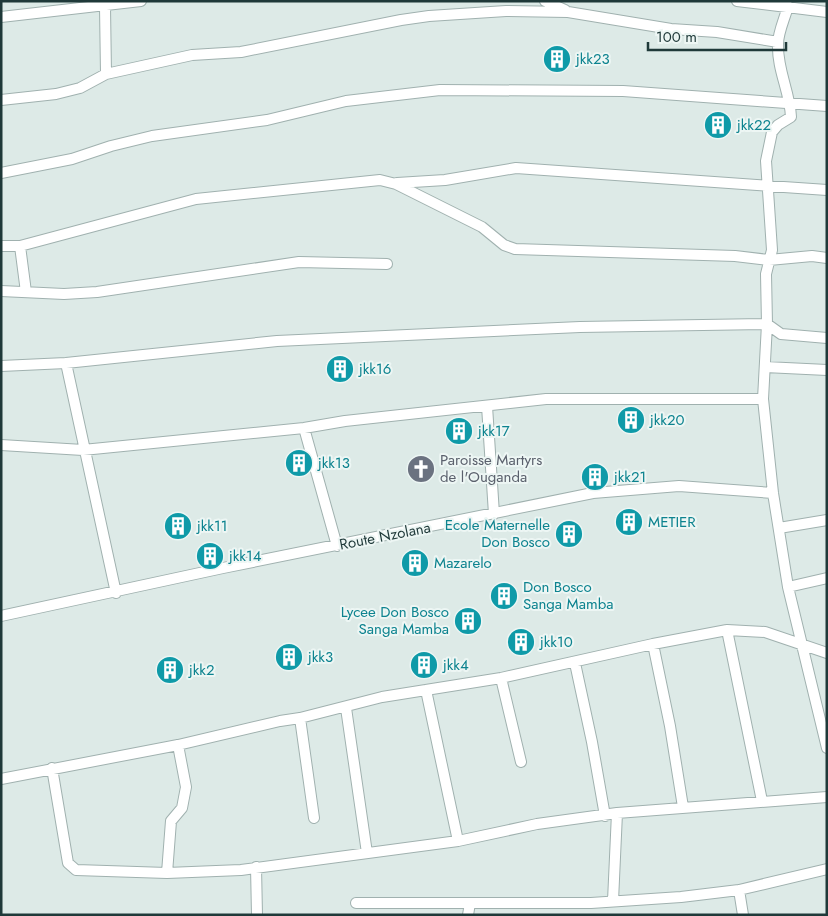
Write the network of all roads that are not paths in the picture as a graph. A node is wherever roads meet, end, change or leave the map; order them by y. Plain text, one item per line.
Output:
1 (141, 1) edge
2 (545, 1) edge
3 (738, 1) edge
4 (788, 6) junction
5 (105, 7) junction
6 (568, 12) junction
7 (827, 12) edge
8 (1, 17) edge
9 (778, 42) junction
10 (106, 74) junction
11 (1, 100) edge
12 (790, 103) junction
13 (827, 106) edge
14 (1, 173) edge
15 (396, 184) junction
16 (767, 186) junction
17 (827, 190) edge
18 (1, 246) edge
19 (20, 246) junction
20 (827, 258) edge
21 (770, 260) junction
22 (387, 264) dead end
23 (1, 291) edge
24 (26, 292) junction
25 (767, 324) junction
26 (827, 338) edge
27 (66, 364) junction
28 (1, 366) edge
29 (765, 367) junction
30 (827, 370) edge
31 (763, 399) junction
32 (487, 406) junction
33 (304, 428) junction
34 (1, 445) edge
35 (83, 450) junction
36 (773, 493) junction
37 (494, 514) junction
38 (827, 520) edge
39 (779, 528) junction
40 (337, 546) junction
41 (827, 578) edge
42 (788, 587) junction
43 (116, 593) junction
44 (1, 616) edge
45 (727, 630) junction
46 (652, 644) junction
47 (804, 647) junction
48 (827, 653) edge
49 (575, 663) junction
50 (501, 678) junction
51 (426, 690) junction
52 (346, 708) junction
53 (300, 718) junction
54 (178, 745) junction
55 (827, 748) edge
56 (521, 762) dead end
57 (52, 768) junction
58 (1, 779) edge
59 (827, 797) edge
60 (762, 801) junction
61 (683, 807) junction
62 (618, 813) junction
63 (604, 816) junction
64 (314, 818) dead end
65 (458, 841) junction
66 (367, 853) junction
67 (256, 867) junction
68 (827, 868) edge
69 (167, 872) junction
70 (740, 890) junction
71 (613, 902) junction
72 (356, 903) dead end
73 (470, 903) junction
74 (258, 915) edge
75 (468, 915) edge
76 (743, 915) edge

1 - 5 street
2 - 6 street
3 - 4 street
4 - 7 street
4 - 9 street
5 - 8 street
5 - 10 street
6 - 9 street
6 - 10 street
9 - 12 street
10 - 11 street
12 - 13 street
12 - 14 street
12 - 16 street
15 - 16 street
15 - 19 street
15 - 21 street
16 - 17 street
16 - 21 street
18 - 19 street
19 - 24 street
20 - 21 street
21 - 25 street
22 - 24 street
23 - 24 street
25 - 26 street
25 - 27 street
25 - 29 street
27 - 28 street
27 - 35 street
29 - 30 street
29 - 31 street
31 - 32 street
31 - 36 street
32 - 33 street
32 - 37 street
33 - 35 street
33 - 40 street
34 - 35 street
35 - 43 street
36 - 37 street, Route Nzolana
36 - 39 street
37 - 40 street, Route Nzolana
38 - 39 street
39 - 42 street
40 - 43 street, Route Nzolana
41 - 42 street
42 - 47 street
43 - 44 street, Route Nzolana
45 - 46 street
45 - 47 street
45 - 60 street
46 - 49 street
46 - 61 street
47 - 48 street
47 - 55 street
49 - 50 street
49 - 63 street
50 - 51 street
50 - 56 street
51 - 52 street
51 - 65 street
52 - 53 street
52 - 66 street
53 - 54 street
53 - 64 street
54 - 57 street
54 - 69 street
57 - 58 street
57 - 69 street
59 - 60 street
60 - 61 street
61 - 62 street
62 - 63 street
62 - 71 street
63 - 65 street
65 - 66 street
66 - 67 street
67 - 69 street
67 - 74 street
68 - 70 street
70 - 71 street
70 - 76 street
71 - 73 street
72 - 73 street
73 - 75 street

